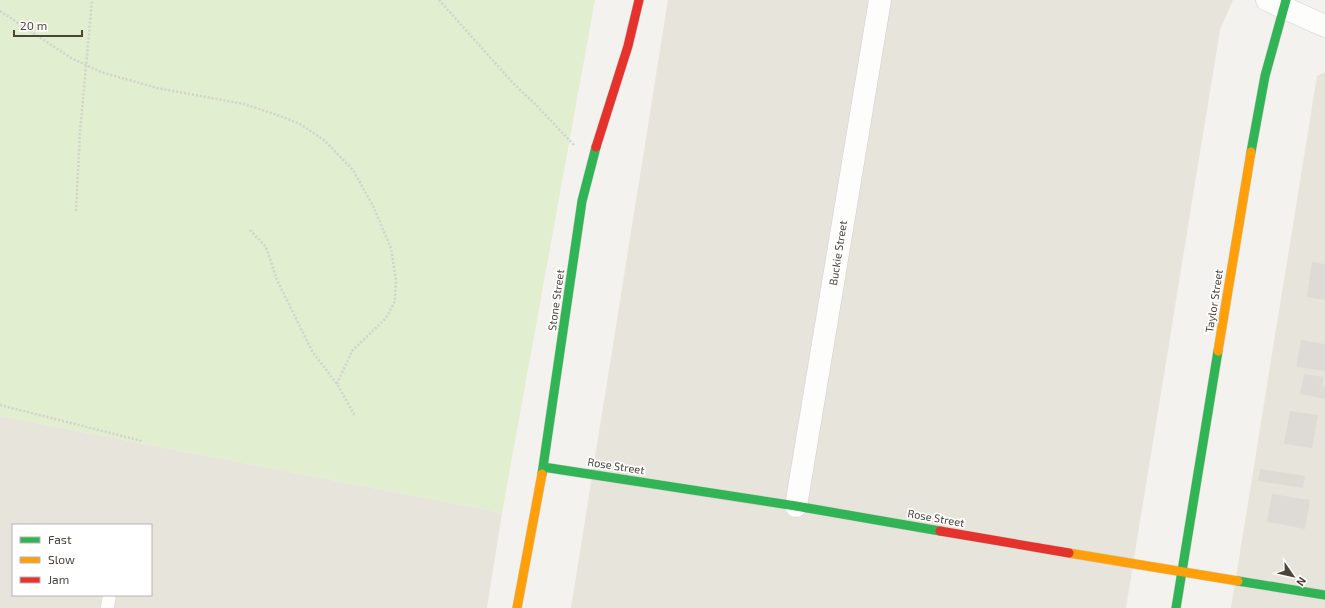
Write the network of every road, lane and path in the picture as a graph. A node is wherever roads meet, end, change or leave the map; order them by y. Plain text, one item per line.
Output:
1 (92, 0) edge
2 (439, 0) edge
3 (639, 0) edge
4 (880, 0) edge
5 (1279, 3) edge
6 (0, 11) edge
7 (1325, 26) edge
8 (85, 64) junction
9 (591, 163) junction
10 (76, 211) dead end
11 (250, 230) dead end
12 (337, 384) junction
13 (0, 405) edge
14 (355, 416) dead end
15 (142, 441) dead end
16 (543, 468) junction
17 (796, 506) junction
18 (1181, 572) junction
19 (1325, 595) edge
20 (518, 608) edge
21 (1176, 608) edge

1 - 8 path
2 - 9 path
3 - 9 street, Stone Street
4 - 17 street, Buckie Street
5 - 7 street
5 - 18 street, Taylor Street
6 - 8 path
8 - 10 path
8 - 12 path
9 - 16 street, Stone Street
11 - 12 path
12 - 14 path
13 - 15 path
16 - 17 street, Rose Street
16 - 20 street, Stone Street
17 - 18 street, Rose Street
18 - 19 street, Rose Street
18 - 21 street, Taylor Street

